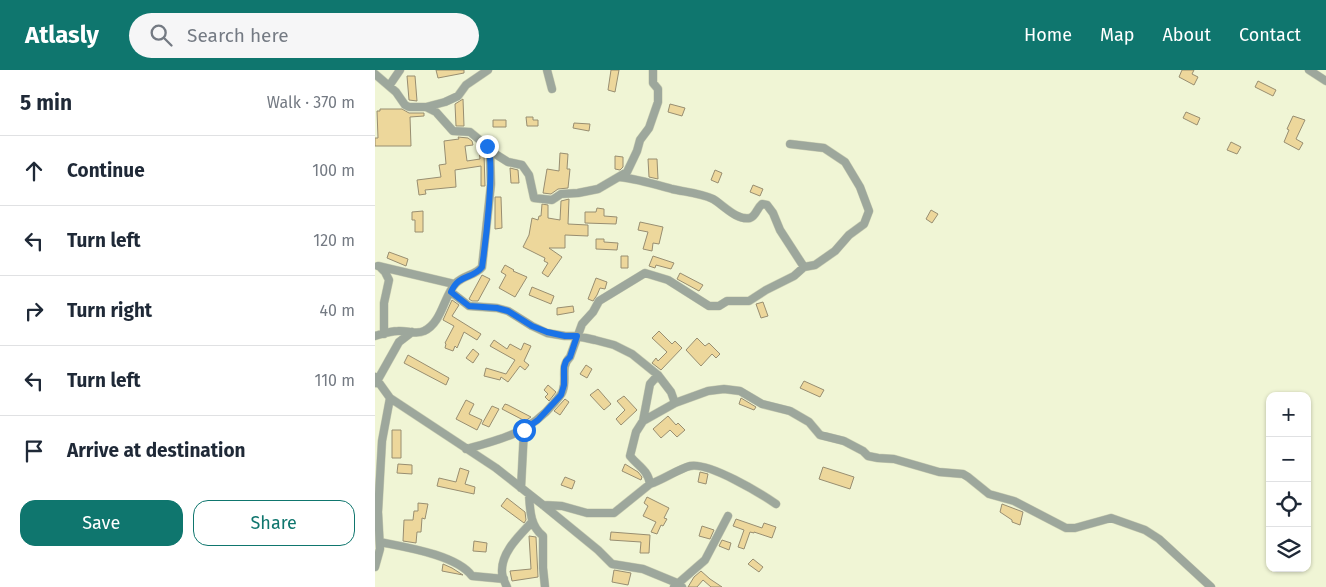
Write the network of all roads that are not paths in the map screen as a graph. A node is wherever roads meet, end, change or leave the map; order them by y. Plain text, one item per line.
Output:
1 (400, 70) edge
2 (488, 70) edge
3 (547, 70) edge
4 (653, 70) edge
5 (1309, 70) edge
6 (375, 74) edge
7 (1326, 81) edge
8 (389, 86) junction
9 (552, 89) dead end
10 (426, 107) junction
11 (790, 144) dead end
12 (489, 150) junction
13 (617, 176) junction
14 (377, 265) edge
15 (804, 267) junction
16 (454, 284) junction
17 (451, 292) junction
18 (412, 332) junction
19 (386, 333) junction
20 (375, 336) edge
21 (577, 336) junction
22 (399, 342) junction
23 (658, 375) junction
24 (376, 381) edge
25 (390, 398) junction
26 (675, 403) junction
27 (643, 421) junction
28 (524, 430) junction
29 (466, 449) junction
30 (650, 484) junction
31 (521, 488) junction
32 (529, 494) junction
33 (776, 504) dead end
34 (543, 505) junction
35 (376, 512) edge
36 (728, 516) dead end
37 (532, 522) junction
38 (380, 542) junction
39 (375, 567) edge
40 (505, 583) edge
41 (678, 586) edge
42 (545, 587) edge
43 (1211, 587) edge

1 - 8 street
2 - 10 street
3 - 9 street
4 - 13 street
5 - 7 street
6 - 8 street
8 - 10 street
10 - 12 street
11 - 15 street
12 - 13 street
12 - 16 street
13 - 15 street
14 - 16 street
14 - 19 street
15 - 21 street
16 - 17 street
17 - 18 street
17 - 21 street
18 - 19 street
18 - 22 street
19 - 20 street
19 - 22 street
21 - 23 street
21 - 28 street
22 - 24 street
23 - 26 street
23 - 27 street
24 - 25 street
25 - 29 street
25 - 35 street
26 - 27 street
26 - 43 street
27 - 30 street
28 - 29 street
28 - 31 street
29 - 31 street
30 - 33 street
30 - 34 street
31 - 32 street
32 - 34 street
32 - 37 street
34 - 41 street
35 - 38 street
36 - 41 street
37 - 40 street
37 - 42 street
38 - 39 street
38 - 40 street

